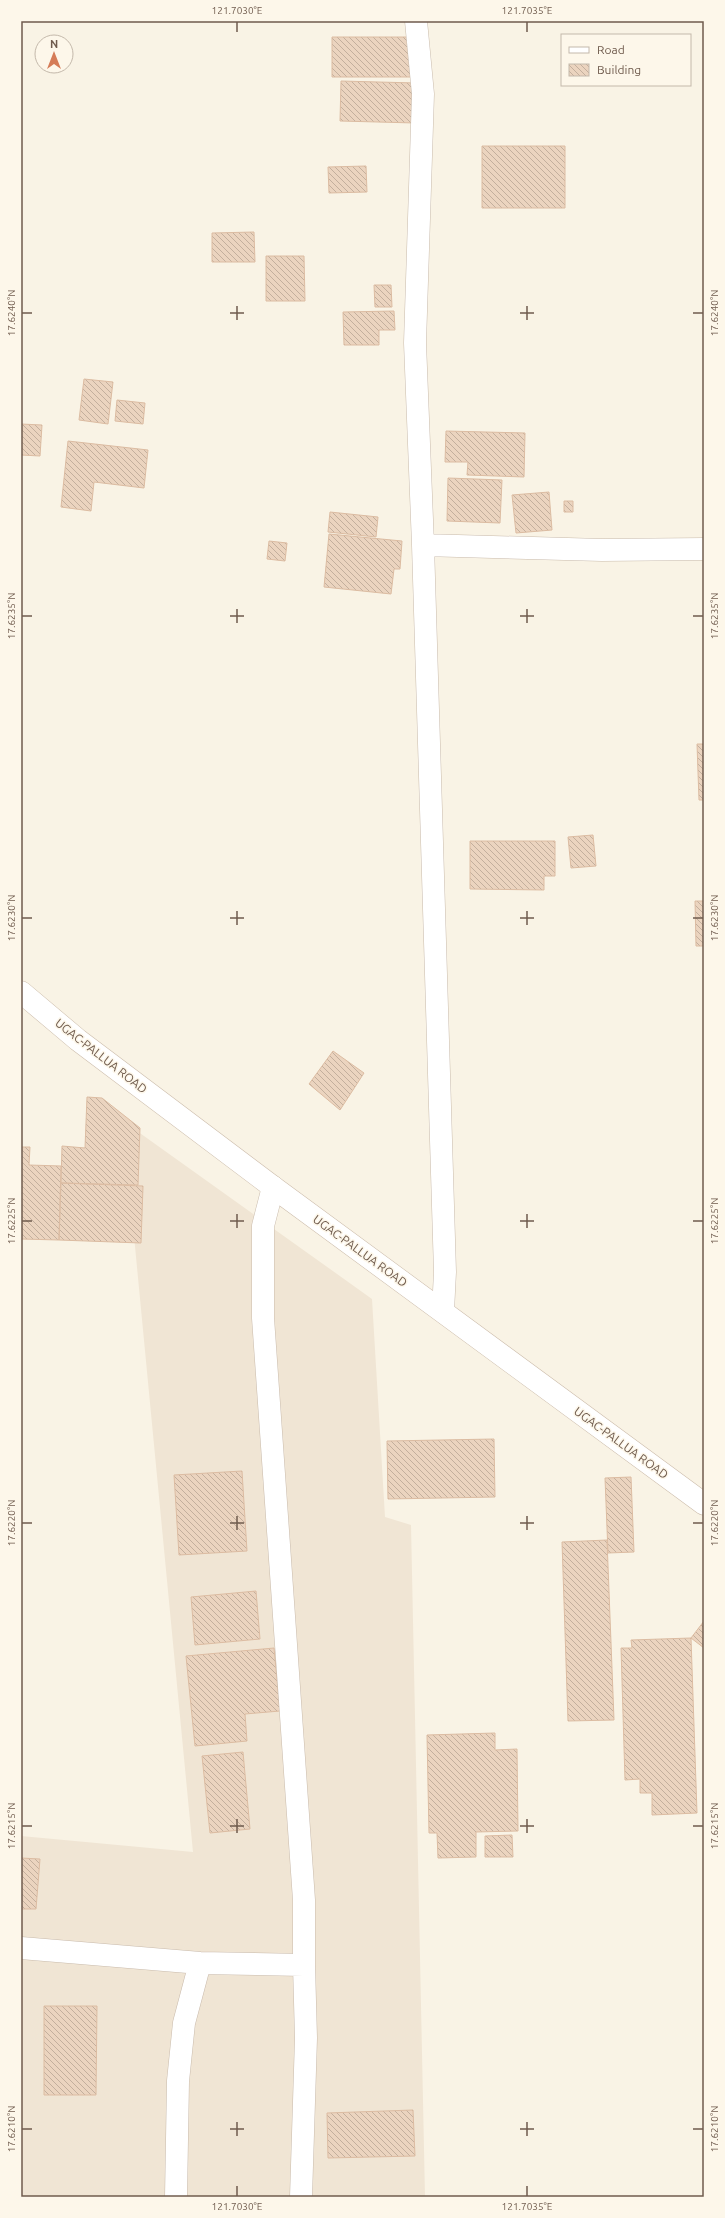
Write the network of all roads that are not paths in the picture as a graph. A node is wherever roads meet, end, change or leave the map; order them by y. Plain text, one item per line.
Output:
1 (416, 21) edge
2 (423, 545) junction
3 (704, 549) edge
4 (21, 992) edge
5 (273, 1187) junction
6 (443, 1311) junction
7 (704, 1504) edge
8 (21, 1948) edge
9 (200, 1963) junction
10 (304, 1965) junction
11 (176, 2197) edge
12 (301, 2197) edge

1 - 2 street
2 - 3 street
2 - 6 street
4 - 5 street, UGAC-PALLUA ROAD
5 - 6 street, UGAC-PALLUA ROAD
5 - 10 street
6 - 7 street, UGAC-PALLUA ROAD
8 - 9 street
9 - 10 street
9 - 11 street
10 - 12 street

